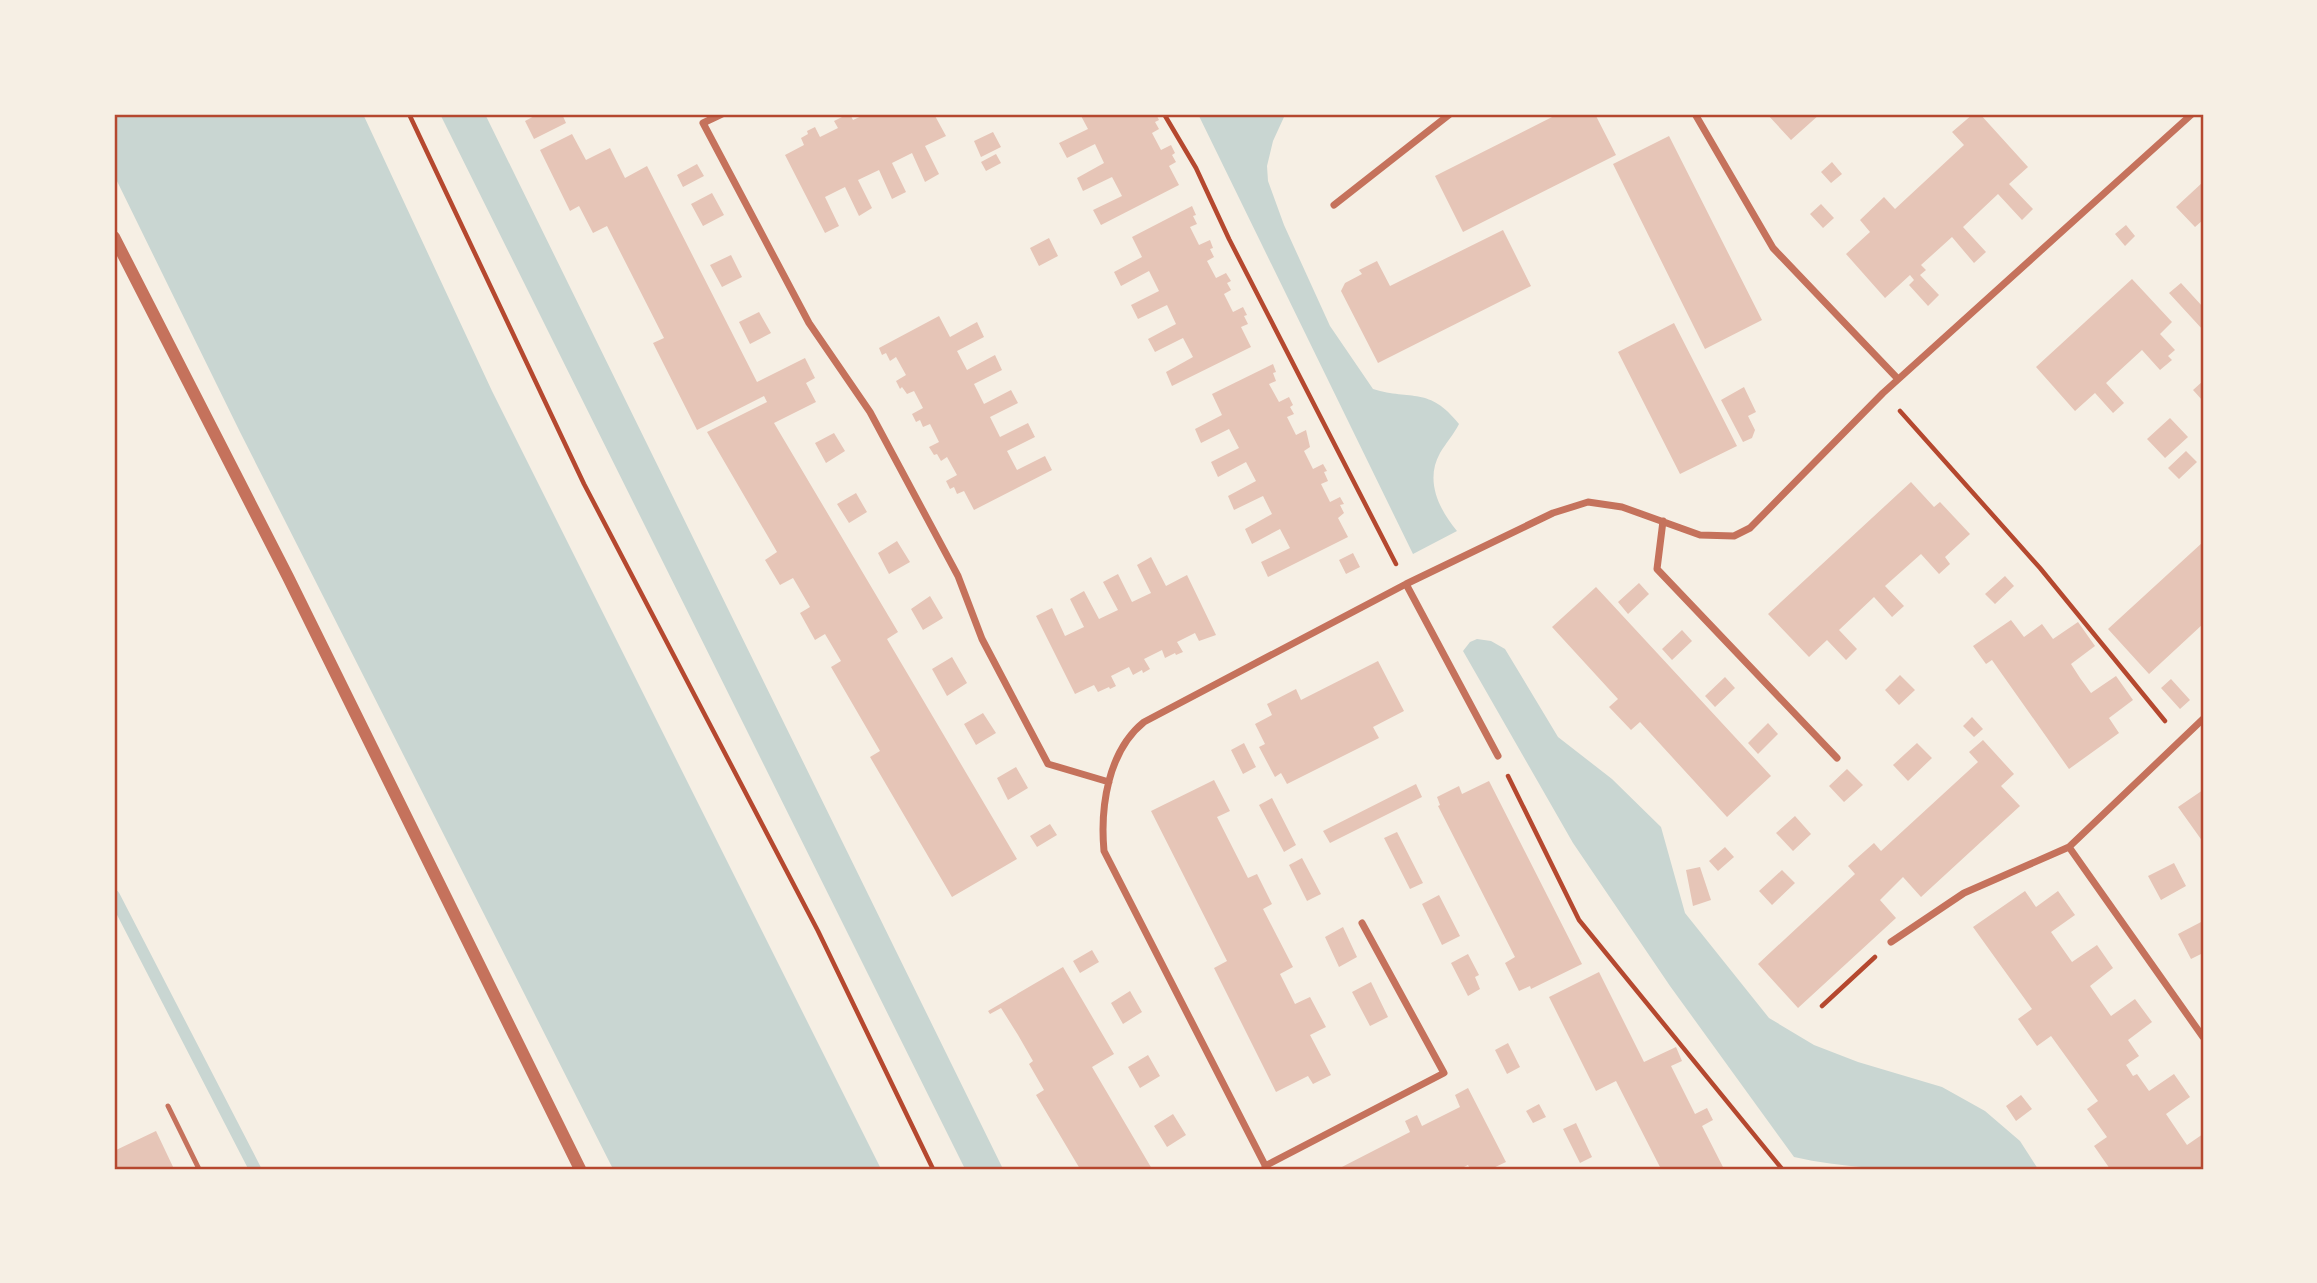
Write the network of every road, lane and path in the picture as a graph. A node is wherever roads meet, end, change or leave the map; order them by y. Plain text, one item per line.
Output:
1 (409, 114) edge
2 (722, 114) edge
3 (1164, 114) edge
4 (1450, 114) edge
5 (1695, 114) edge
6 (2192, 114) edge
7 (1334, 205) dead end
8 (114, 237) edge
9 (1898, 379) junction
10 (1883, 393) junction
11 (1663, 521) junction
12 (1406, 584) junction
13 (2203, 719) edge
14 (2180, 741) junction
15 (1498, 756) joint
16 (1837, 758) dead end
17 (1109, 782) junction
18 (2069, 847) junction
19 (1362, 923) dead end
20 (1891, 942) joint
21 (1822, 1006) dead end
22 (2203, 1037) edge
23 (168, 1107) dead end
24 (1266, 1168) edge
25 (200, 1169) edge
26 (580, 1169) edge
27 (933, 1169) edge
28 (1782, 1169) edge

1 - 27 path
2 - 17 street
3 - 12 path
4 - 7 street
5 - 9 street
6 - 9 street
8 - 26 street
9 - 10 street
10 - 11 street
10 - 14 path
11 - 12 street
11 - 16 street
12 - 15 street
12 - 17 street
13 - 14 street
14 - 18 street
15 - 28 path
17 - 24 street
18 - 20 street
18 - 22 street
19 - 24 street
20 - 21 path
23 - 25 lane

